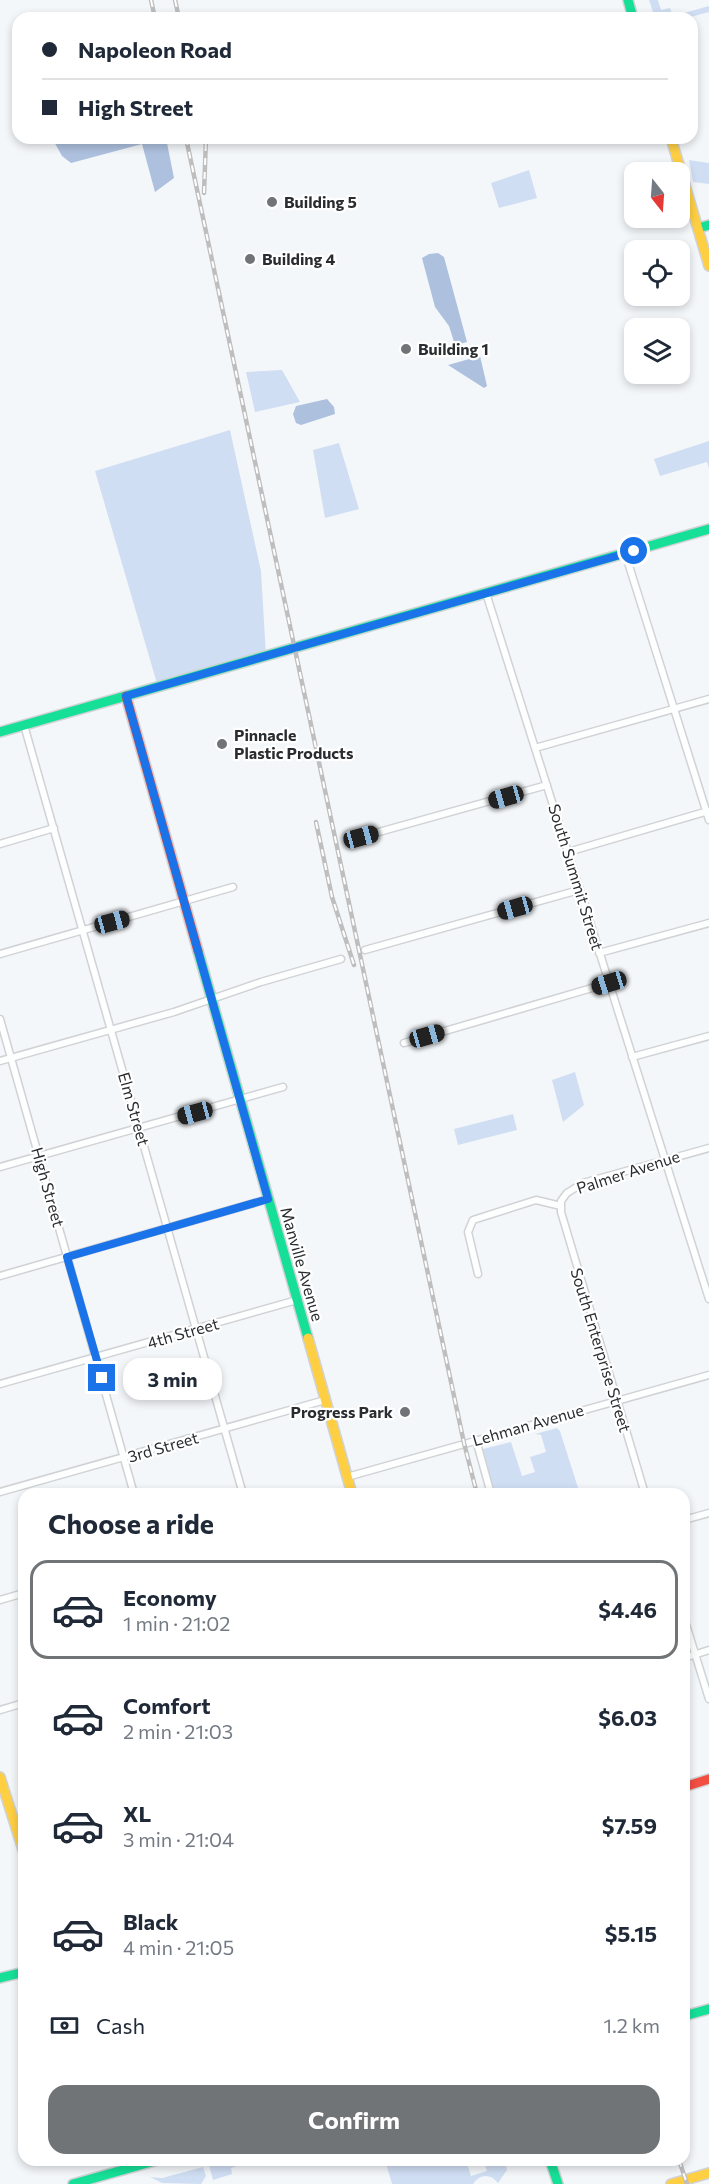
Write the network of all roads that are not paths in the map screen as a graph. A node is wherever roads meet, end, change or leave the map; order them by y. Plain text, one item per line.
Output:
1 (673, 144) edge
2 (709, 225) edge
3 (698, 228) junction
4 (709, 266) edge
5 (709, 529) edge
6 (625, 553) junction
7 (486, 593) junction
8 (126, 696) junction
9 (709, 699) edge
10 (674, 708) junction
11 (24, 725) junction
12 (0, 732) edge
13 (535, 748) junction
14 (547, 785) junction
15 (708, 811) edge
16 (709, 820) edge
17 (54, 828) junction
18 (361, 837) dead end
19 (0, 844) edge
20 (568, 852) junction
21 (233, 887) dead end
22 (579, 890) junction
23 (185, 901) junction
24 (709, 923) edge
25 (82, 930) junction
26 (365, 950) dead end
27 (599, 953) junction
28 (0, 954) edge
29 (341, 959) dead end
30 (609, 983) junction
31 (213, 1001) junction
32 (0, 1019) edge
33 (111, 1029) junction
34 (709, 1036) edge
35 (404, 1043) dead end
36 (632, 1057) junction
37 (11, 1058) junction
38 (0, 1061) edge
39 (283, 1087) dead end
40 (240, 1099) junction
41 (139, 1128) junction
42 (709, 1148) edge
43 (39, 1157) junction
44 (665, 1159) junction
45 (0, 1167) edge
46 (268, 1199) junction
47 (561, 1206) junction
48 (167, 1228) junction
49 (67, 1257) junction
50 (478, 1274) dead end
51 (0, 1276) edge
52 (709, 1299) edge
53 (297, 1300) junction
54 (196, 1329) junction
55 (96, 1357) junction
56 (709, 1375) edge
57 (0, 1384) edge
58 (325, 1400) junction
59 (616, 1401) junction
60 (224, 1430) junction
61 (476, 1440) junction
62 (124, 1458) junction
63 (347, 1477) junction
64 (132, 1488) edge
65 (241, 1488) edge
66 (350, 1488) edge
67 (489, 1488) edge
68 (643, 1488) edge
69 (0, 1492) edge
70 (709, 1513) edge
71 (690, 1518) edge
72 (18, 1595) edge
73 (0, 1600) edge
74 (690, 1638) edge
75 (709, 1650) edge
76 (695, 1655) junction
77 (690, 1656) edge
78 (709, 1699) edge
79 (18, 1704) edge
80 (0, 1710) edge
81 (0, 1777) edge
82 (709, 1779) edge
83 (690, 1785) edge
84 (18, 1834) edge
85 (18, 1974) edge
86 (0, 1978) edge
87 (709, 2009) edge
88 (690, 2014) edge
89 (123, 2166) edge
90 (552, 2166) edge
91 (709, 2173) edge
92 (73, 2184) edge
93 (558, 2184) edge
94 (671, 2184) edge

1 - 3 street
2 - 3 street
3 - 4 street
5 - 6 street
6 - 7 street
6 - 10 street
7 - 8 street
7 - 13 street, South Summit Street
8 - 11 street
8 - 23 street, Manville Avenue
9 - 10 street
10 - 13 street
10 - 15 street
11 - 12 street
11 - 17 street, Elm Street
13 - 14 street, South Summit Street
14 - 18 street
14 - 20 street, South Summit Street
15 - 16 street
15 - 20 street
17 - 19 street
17 - 25 street, Elm Street
20 - 22 street, South Summit Street
21 - 23 street
22 - 26 street
22 - 27 street, South Summit Street
23 - 25 street
23 - 31 street, Manville Avenue
24 - 27 street
25 - 28 street
25 - 33 street, Elm Street
27 - 30 street, South Summit Street
29 - 31 street
30 - 35 street
30 - 36 street, South Summit Street
31 - 33 street
31 - 40 street, Manville Avenue
32 - 37 street, High Street
33 - 37 street
33 - 41 street, Elm Street
34 - 36 street
36 - 44 street, South Summit Street
37 - 38 street
37 - 43 street, High Street
39 - 40 street
40 - 41 street
40 - 46 street, Manville Avenue
41 - 43 street
41 - 48 street, Elm Street
42 - 44 street, Palmer Avenue
43 - 45 street
43 - 49 street, High Street
44 - 47 street, Palmer Avenue
44 - 52 street, South Summit Street
46 - 48 street
46 - 53 street, Manville Avenue
47 - 50 street, Palmer Avenue
47 - 59 street, South Enterprise Street
48 - 49 street
48 - 54 street, Elm Street
49 - 51 street
49 - 55 street, High Street
53 - 54 street, 4th Street
53 - 58 street, Manville Avenue
54 - 55 street, 4th Street
54 - 60 street, Elm Street
55 - 57 street, 4th Street
55 - 62 street, High Street
56 - 59 street, Lehman Avenue
58 - 60 street, 3rd Street
58 - 63 street, Manville Avenue
59 - 61 street, Lehman Avenue
59 - 68 street, South Enterprise Street
60 - 62 street, 3rd Street
60 - 65 street, Elm Street
61 - 63 street, Lehman Avenue
61 - 67 street
62 - 64 street, High Street
62 - 69 street, 3rd Street
63 - 66 street, Manville Avenue
70 - 71 street
72 - 73 street
74 - 76 street
75 - 76 street
76 - 77 street
76 - 78 street
79 - 80 street
81 - 84 street
82 - 83 street
85 - 86 street
87 - 88 street
89 - 92 street
90 - 93 street
91 - 94 street

